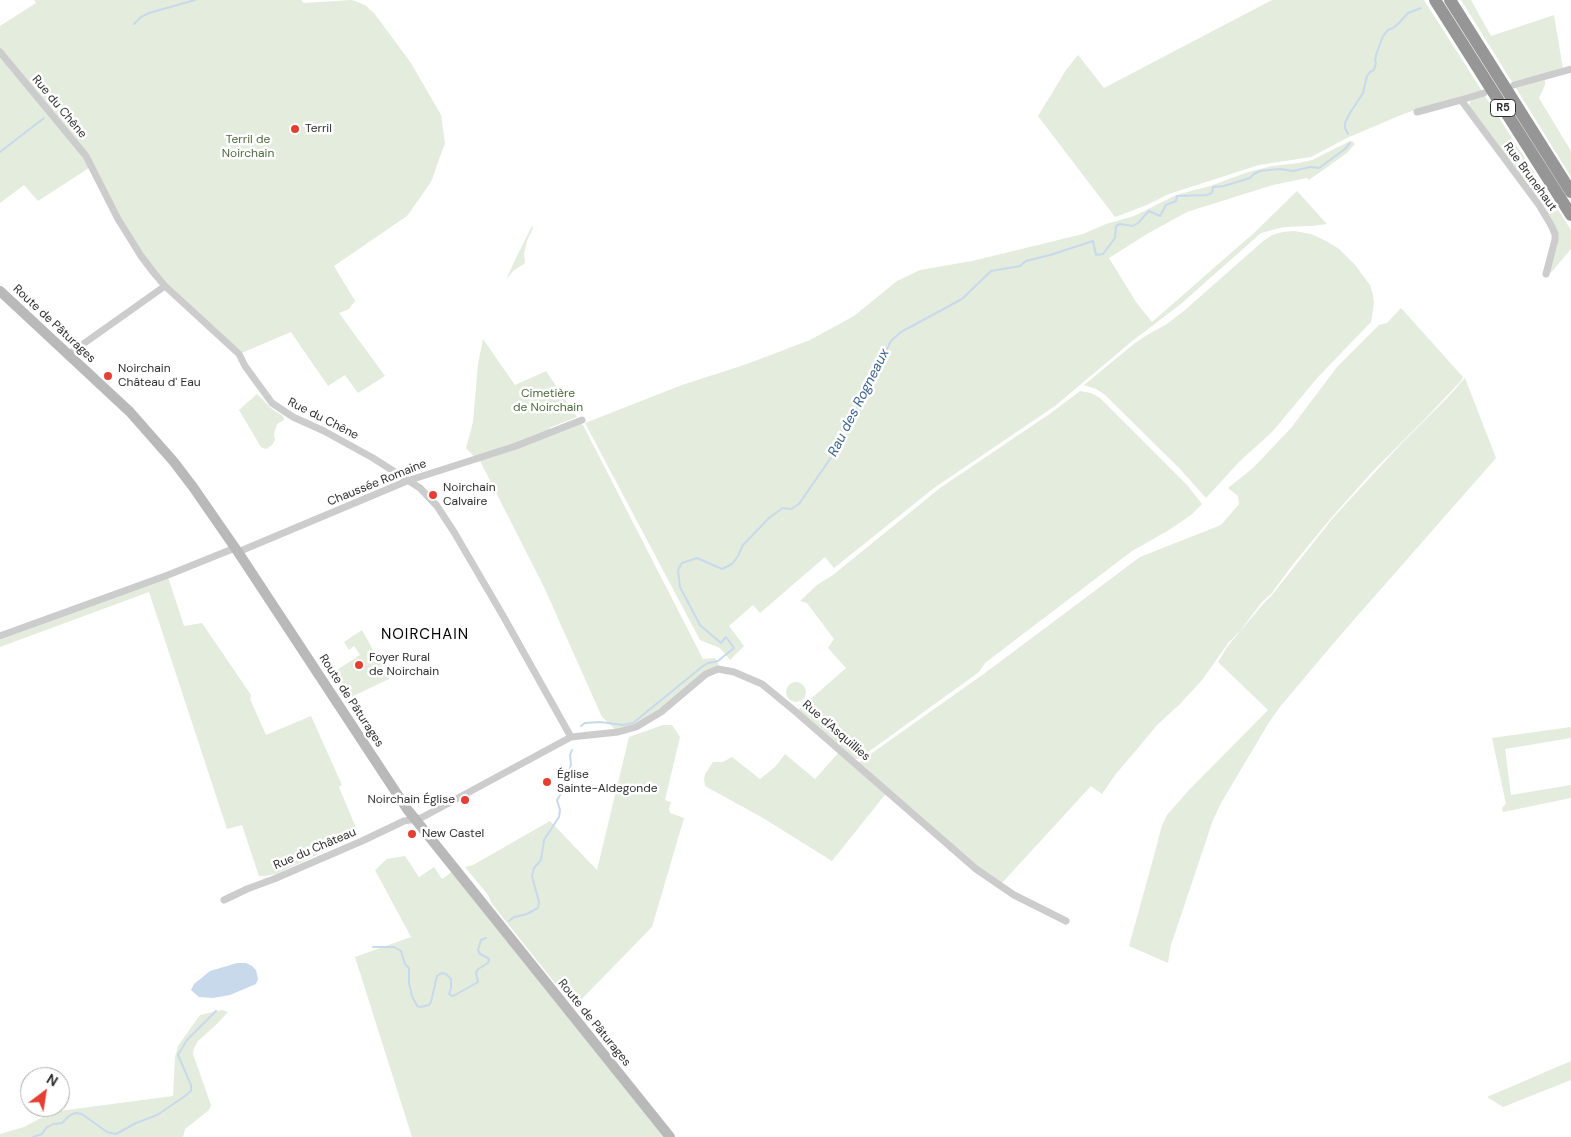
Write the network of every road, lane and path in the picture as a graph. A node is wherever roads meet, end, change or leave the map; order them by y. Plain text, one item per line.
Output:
1 (1435, 0) edge
2 (1450, 0) edge
3 (0, 52) edge
4 (1571, 69) edge
5 (1514, 85) dead end
6 (1484, 93) dead end
7 (1461, 100) junction
8 (1417, 112) dead end
9 (1571, 192) edge
10 (1571, 215) edge
11 (1546, 274) dead end
12 (165, 286) junction
13 (0, 291) edge
14 (69, 354) junction
15 (582, 420) dead end
16 (407, 481) junction
17 (237, 550) junction
18 (0, 636) edge
19 (571, 737) junction
20 (414, 818) junction
21 (224, 900) dead end
22 (1066, 921) dead end
23 (670, 1137) edge

1 - 10 highway, R5
2 - 9 highway, R5
3 - 12 street, Rue du Chêne
4 - 5 street
6 - 7 street
7 - 8 street
7 - 11 street, Rue Brunehaut
12 - 14 street
12 - 16 street, Rue du Chêne
13 - 14 main road, Route de Pâturages
14 - 17 main road, Route de Pâturages
15 - 16 street, Chaussée Romaine
16 - 17 street, Chaussée Romaine
16 - 19 street, Rue du Chêne
17 - 18 street, Chaussée Romaine
17 - 20 main road, Route de Pâturages
19 - 20 street, Rue du Château
19 - 22 street, Rue d'Asquillies
20 - 21 street, Rue du Château
20 - 23 main road, Route de Pâturages

